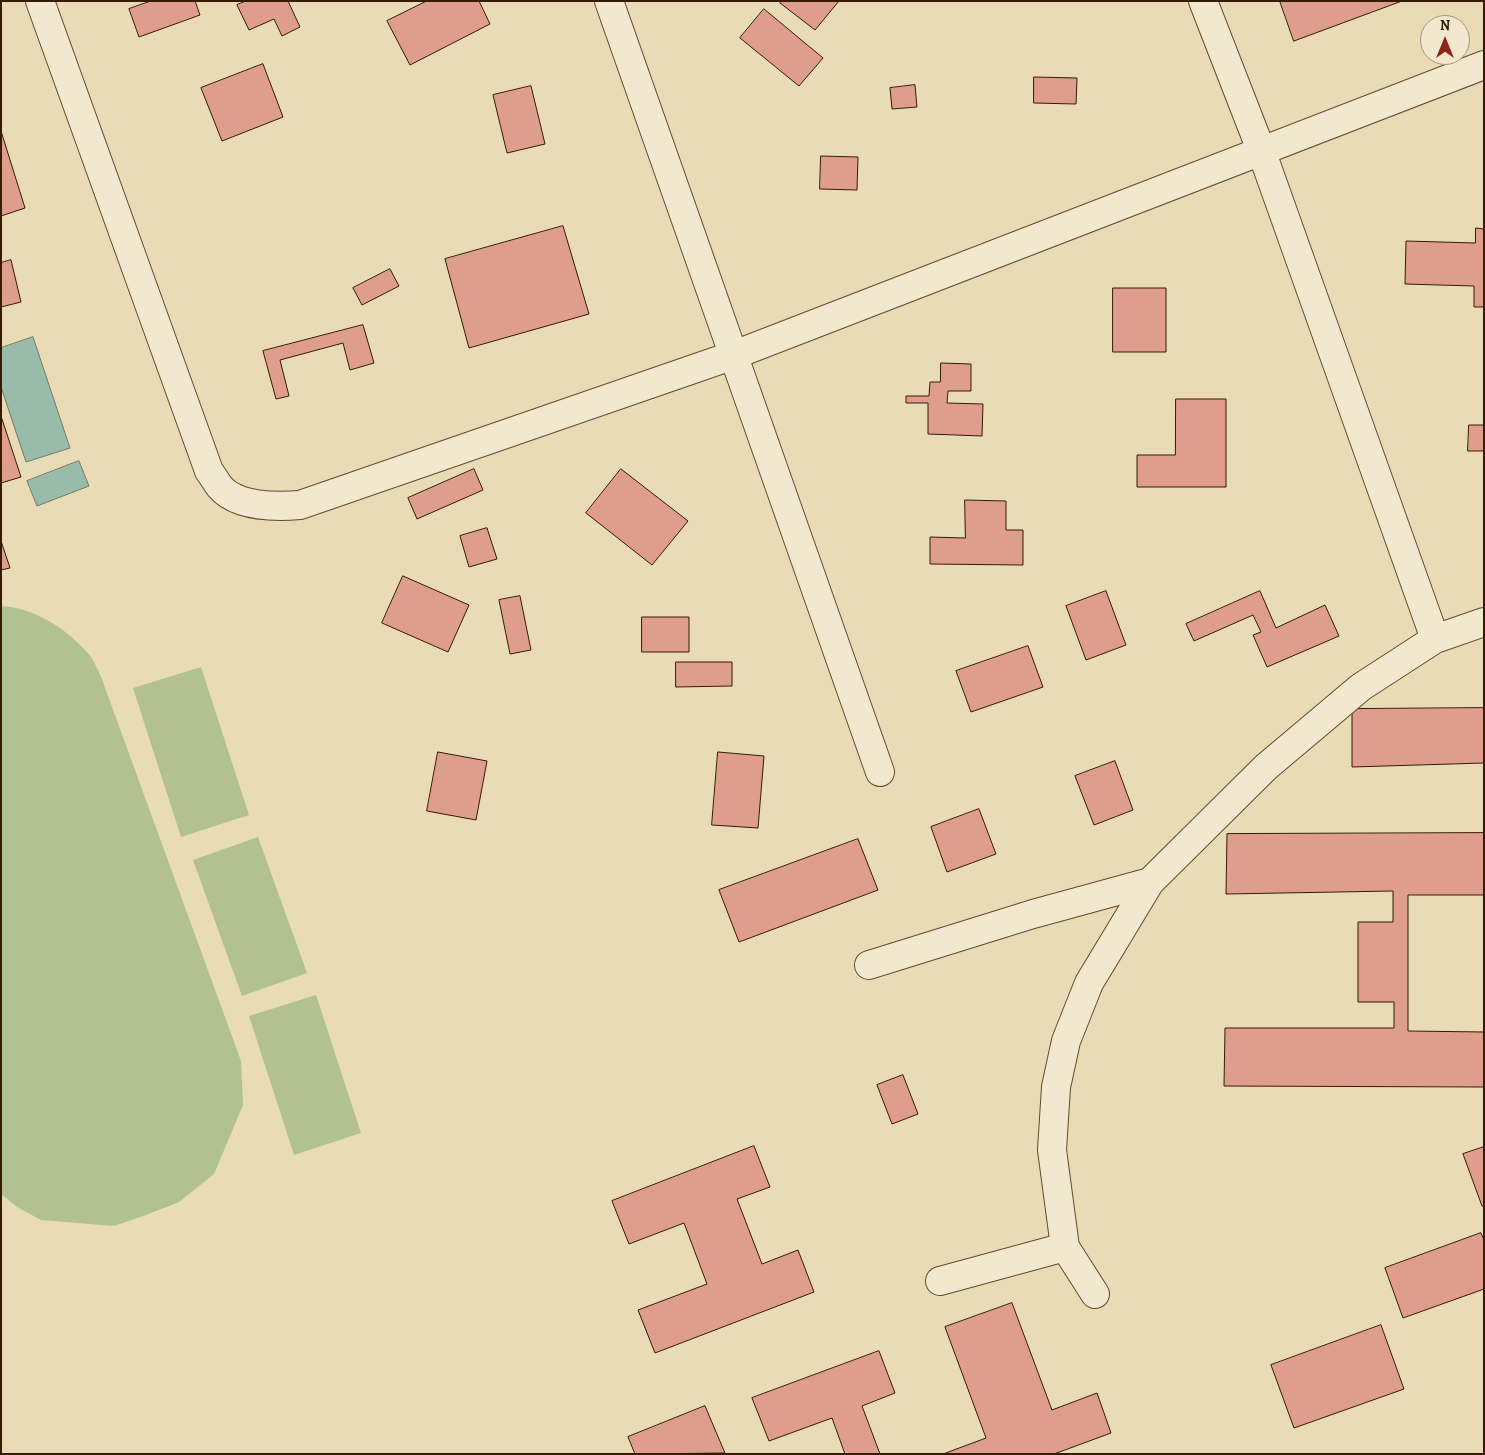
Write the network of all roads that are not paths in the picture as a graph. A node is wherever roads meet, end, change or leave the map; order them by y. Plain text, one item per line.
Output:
1 (40, 1) edge
2 (609, 1) edge
3 (1203, 1) edge
4 (1484, 65) edge
5 (1261, 150) junction
6 (734, 355) junction
7 (1484, 622) edge
8 (1435, 639) junction
9 (880, 772) dead end
10 (1150, 882) junction
11 (869, 965) dead end
12 (1065, 1247) junction
13 (940, 1281) dead end
14 (1095, 1294) dead end

1 - 6 street
2 - 6 street
3 - 5 street
4 - 5 street
5 - 6 street
5 - 8 street
6 - 9 street
7 - 8 street
8 - 10 street
10 - 11 street
10 - 12 street
12 - 13 street
12 - 14 street

